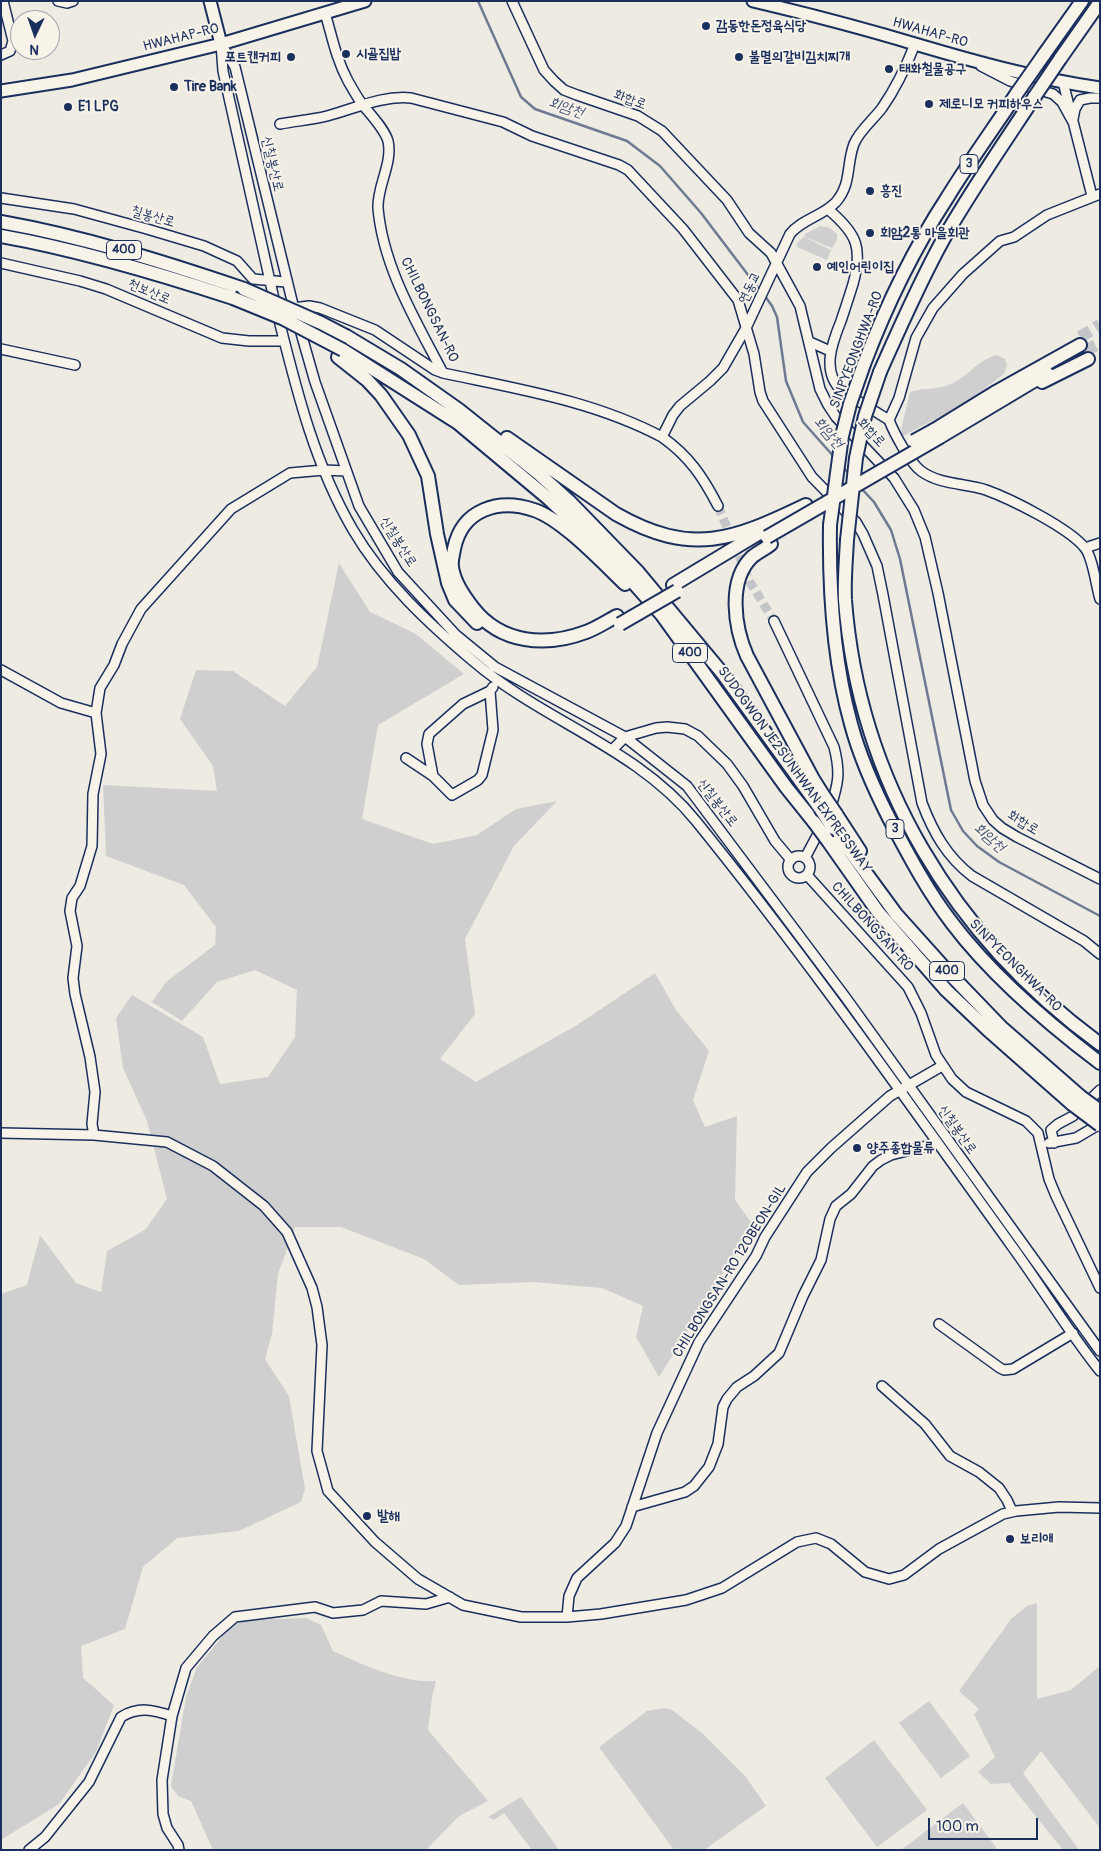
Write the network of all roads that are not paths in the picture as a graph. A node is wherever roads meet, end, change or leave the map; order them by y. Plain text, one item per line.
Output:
1 (3, 1) edge
2 (58, 1) edge
3 (73, 1) edge
4 (210, 1) edge
5 (364, 1) edge
6 (512, 1) edge
7 (753, 1) edge
8 (1073, 1) edge
9 (1082, 1) edge
10 (1100, 2) edge
11 (326, 12) junction
12 (1100, 13) edge
13 (222, 44) junction
14 (914, 44) junction
15 (1069, 47) junction
16 (1045, 54) junction
17 (1, 55) edge
18 (972, 61) junction
19 (1062, 82) junction
20 (1100, 88) edge
21 (1, 92) edge
22 (1100, 98) edge
23 (362, 104) junction
24 (1073, 122) junction
25 (280, 124) dead end
26 (1096, 195) edge
27 (1, 198) edge
28 (828, 210) junction
29 (1, 222) edge
30 (1, 236) edge
31 (1, 263) edge
32 (776, 267) junction
33 (270, 281) junction
34 (286, 282) junction
35 (293, 308) junction
36 (746, 328) junction
37 (284, 341) junction
38 (810, 342) junction
39 (1, 349) edge
40 (830, 351) junction
41 (341, 354) junction
42 (75, 365) dead end
43 (400, 369) junction
44 (443, 373) junction
45 (889, 420) junction
46 (937, 433) junction
47 (662, 437) junction
48 (324, 470) junction
49 (346, 471) junction
50 (718, 506) tunnel mouth
51 (766, 534) junction
52 (1100, 543) edge
53 (1085, 548) junction
54 (1100, 599) edge
55 (618, 620) junction
56 (774, 621) tunnel mouth
57 (680, 639) junction
58 (1, 670) edge
59 (498, 681) junction
60 (490, 691) junction
61 (96, 713) junction
62 (626, 737) junction
63 (612, 750) junction
64 (406, 758) dead end
65 (433, 776) junction
66 (822, 802) junction
67 (805, 858) junction
68 (791, 860) junction
69 (807, 875) junction
70 (1100, 879) edge
71 (896, 914) junction
72 (1100, 954) edge
73 (1100, 1044) edge
74 (1100, 1062) edge
75 (942, 1066) junction
76 (908, 1085) junction
77 (899, 1090) junction
78 (1100, 1090) edge
79 (1076, 1100) junction
80 (1100, 1111) edge
81 (1100, 1125) edge
82 (1, 1133) edge
83 (94, 1135) junction
84 (1054, 1143) junction
85 (938, 1144) junction
86 (1042, 1144) junction
87 (1100, 1288) edge
88 (939, 1324) dead end
89 (1073, 1333) junction
90 (1100, 1351) edge
91 (1100, 1371) edge
92 (882, 1386) dead end
93 (632, 1508) junction
94 (1100, 1508) edge
95 (1012, 1511) junction
96 (450, 1597) junction
97 (567, 1617) junction
98 (172, 1716) junction
99 (29, 1850) edge
100 (179, 1850) edge

1 - 17 street
2 - 3 street
4 - 13 main road
5 - 11 main road, HWAHAP-RO
6 - 32 street, 화합로
7 - 14 main road, HWAHAP-RO
8 - 16 highway
9 - 16 highway, SINPYEONGHWA-RO / 3
10 - 15 highway, SINPYEONGHWA-RO / 3
11 - 13 main road, HWAHAP-RO
11 - 23 street
12 - 15 highway
13 - 21 main road, HWAHAP-RO
13 - 33 street, 신칠봉산로
13 - 34 street, 신칠봉산로
14 - 18 main road, HWAHAP-RO
14 - 28 street
15 - 73 highway, SINPYEONGHWA-RO / 3, bridge
16 - 74 highway, SINPYEONGHWA-RO / 3, bridge
18 - 19 main road, HWAHAP-RO
18 - 24 street
19 - 20 main road, HWAHAP-RO
19 - 24 street
22 - 24 street
23 - 25 street
23 - 36 street
23 - 44 street, CHILBONGSAN-RO
24 - 26 street
26 - 45 street, 화합로
27 - 33 street, 칠봉산로
28 - 32 street, 연동교
28 - 40 street
29 - 43 highway, SUDOGWON JE2SUNHWAN EXPRESSWAY / 400, bridge
30 - 41 highway, 400
31 - 37 street, 천보산로
32 - 36 street, 연동교
32 - 38 street, 화합로
33 - 34 street, 칠봉산로
33 - 37 street, 신칠봉산로
34 - 35 street, 신칠봉산로
35 - 44 street
35 - 49 street, 신칠봉산로
36 - 47 street
36 - 72 street
37 - 48 street, 신칠봉산로
38 - 40 street
38 - 70 street, 화합로
39 - 42 street
40 - 45 street
41 - 55 highway
41 - 57 highway, SUDOGWON JE2SUNHWAN EXPRESSWAY / 400
43 - 51 highway
43 - 66 highway, SUDOGWON JE2SUNHWAN EXPRESSWAY / 400
44 - 47 street, CHILBONGSAN-RO
45 - 53 street
46 - 46 highway
46 - 51 highway, bridge
46 - 51 highway, bridge
47 - 50 street, CHILBONGSAN-RO
48 - 49 street
48 - 59 street, 신칠봉산로
48 - 61 street
49 - 62 street, 신칠봉산로
51 - 55 highway, bridge
51 - 66 highway
52 - 53 street
53 - 54 street
55 - 57 highway
56 - 67 street
57 - 79 highway, SUDOGWON JE2SUNHWAN EXPRESSWAY / 400, bridge
58 - 61 street
59 - 60 street
59 - 63 street, 신칠봉산로
60 - 65 street
60 - 65 street
61 - 83 street
62 - 63 street
62 - 68 street
62 - 76 street, 신칠봉산로
63 - 77 street, 신칠봉산로
64 - 65 street
66 - 71 highway, SUDOGWON JE2SUNHWAN EXPRESSWAY / 400, bridge
66 - 71 highway, bridge
67 - 68 street
67 - 69 street
68 - 69 street
69 - 75 street, CHILBONGSAN-RO
71 - 79 highway, SUDOGWON JE2SUNHWAN EXPRESSWAY / 400
75 - 76 street, CHILBONGSAN-RO 120BEON-GIL
75 - 86 street, CHILBONGSAN-RO
76 - 77 street, CHILBONGSAN-RO 120BEON-GIL
76 - 90 street, 신칠봉산로
77 - 85 street, 신칠봉산로
77 - 93 street, CHILBONGSAN-RO 120BEON-GIL
78 - 84 street
79 - 80 highway, SUDOGWON JE2SUNHWAN EXPRESSWAY / 400, bridge
79 - 81 highway, SUDOGWON JE2SUNHWAN EXPRESSWAY / 400, bridge
81 - 84 street
82 - 83 street
83 - 96 street
84 - 86 street
85 - 89 street, 신칠봉산로
85 - 93 street, 신칠봉산로
86 - 87 street, CHILBONGSAN-RO
88 - 89 street
89 - 91 street, 신칠봉산로
92 - 95 street
93 - 97 street, CHILBONGSAN-RO 120BEON-GIL
94 - 95 street
95 - 97 street
96 - 97 street
96 - 98 street
98 - 99 street
98 - 100 street

